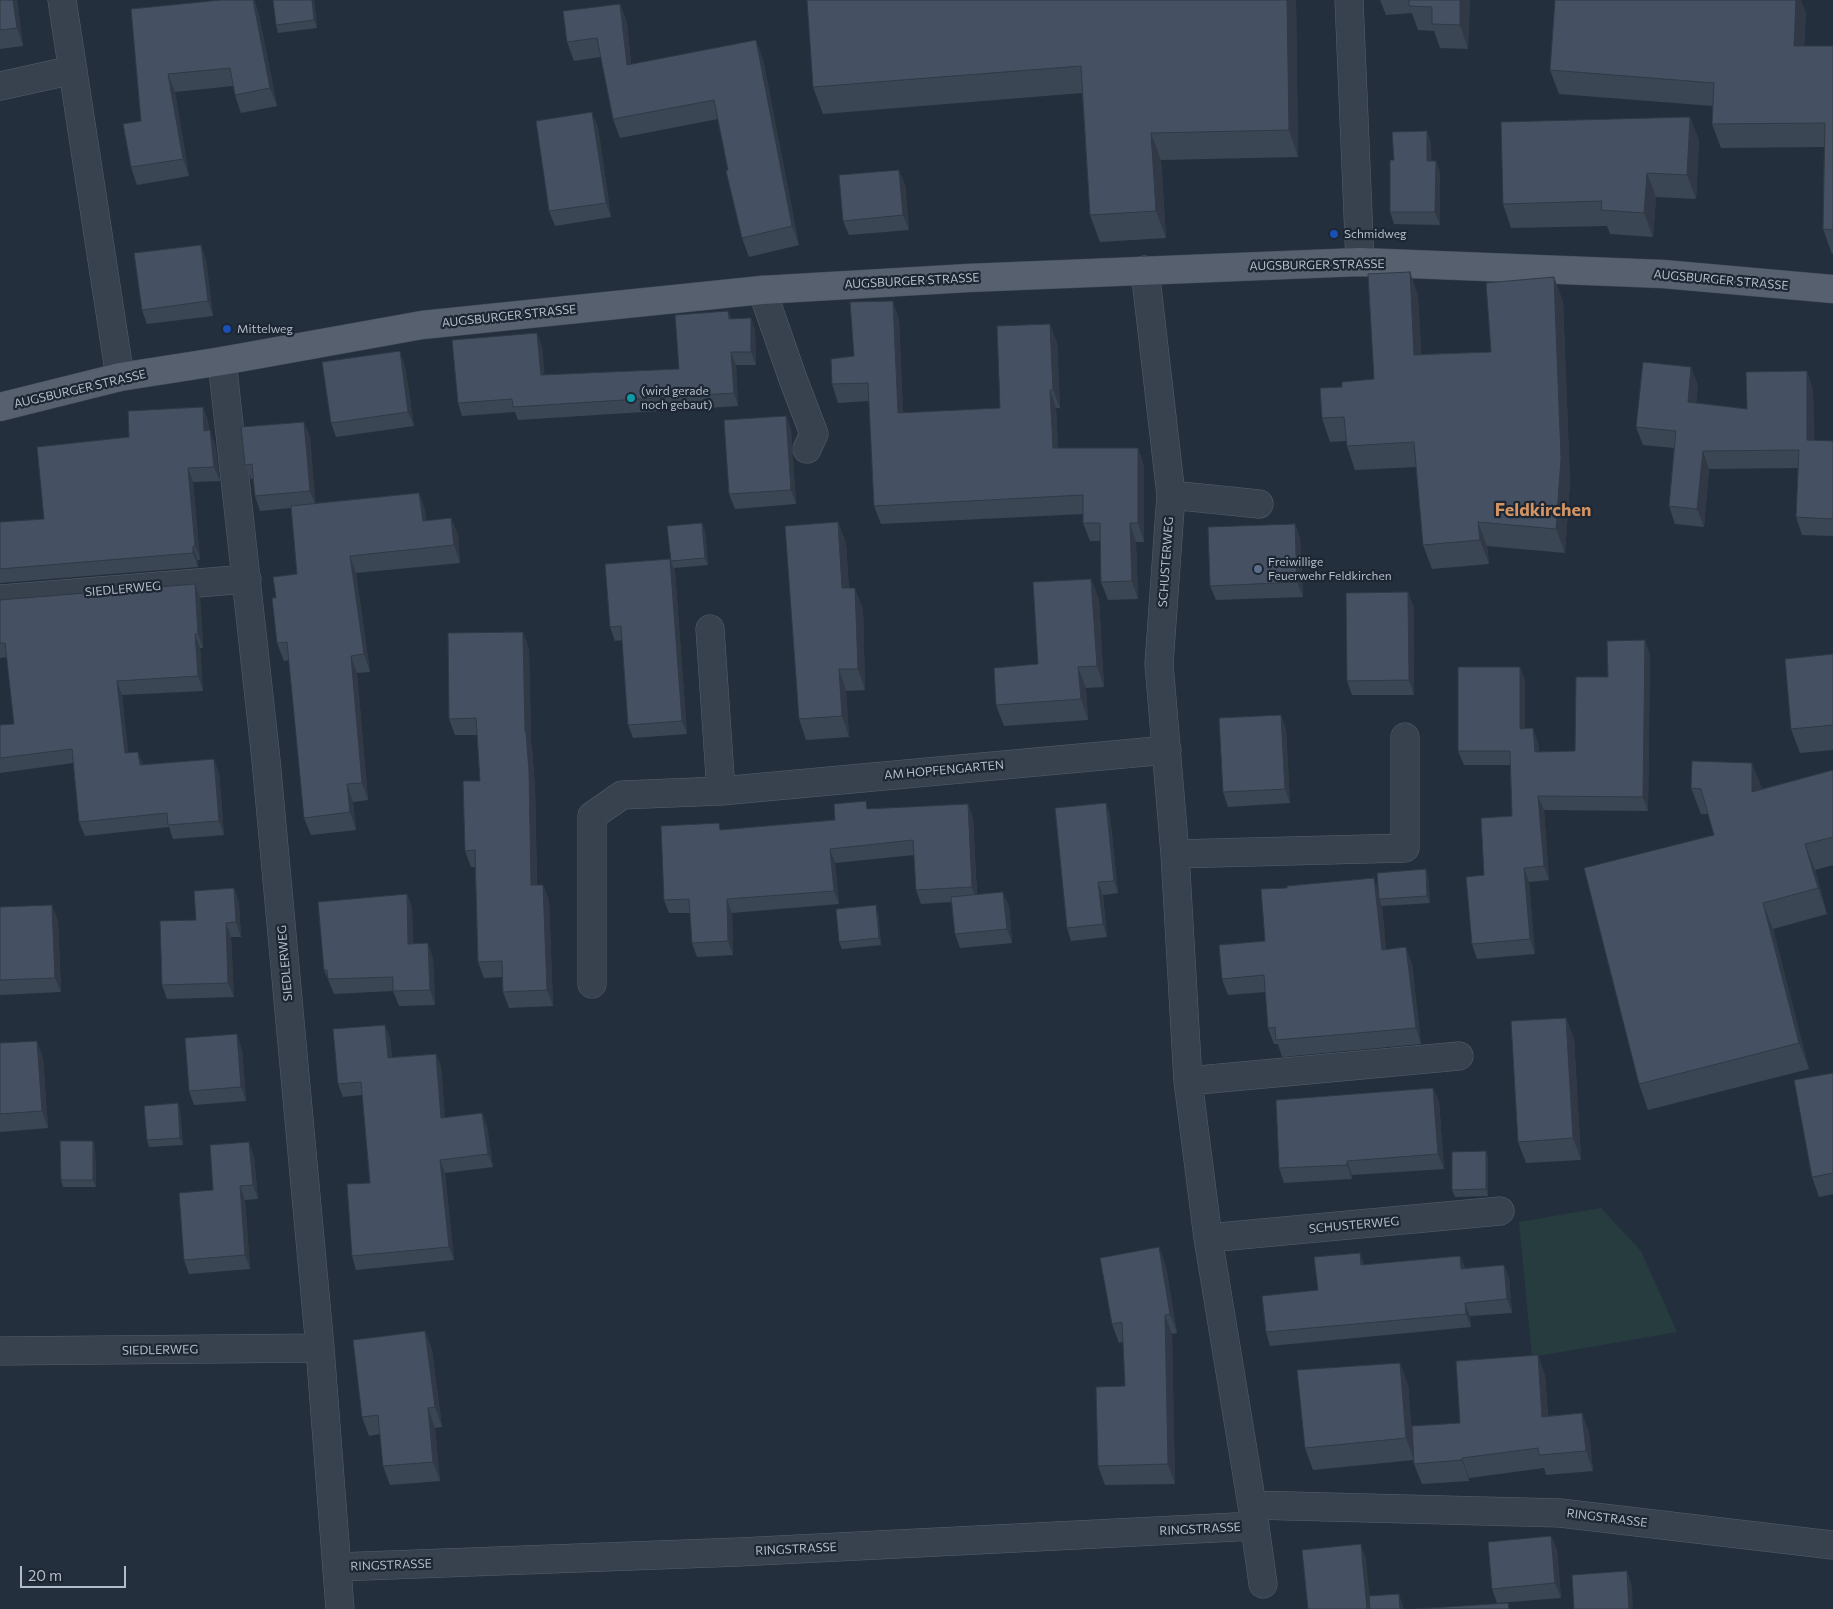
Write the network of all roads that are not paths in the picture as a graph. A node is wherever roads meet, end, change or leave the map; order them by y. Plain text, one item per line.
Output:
1 (62, 0) edge
2 (1349, 0) edge
3 (73, 70) junction
4 (0, 86) edge
5 (1360, 262) junction
6 (1145, 270) junction
7 (1833, 289) edge
8 (762, 290) junction
9 (222, 361) junction
10 (120, 377) junction
11 (0, 407) edge
12 (807, 449) dead end
13 (1171, 495) junction
14 (1259, 504) dead end
15 (247, 579) junction
16 (0, 599) edge
17 (710, 628) dead end
18 (1405, 737) dead end
19 (1167, 750) junction
20 (721, 791) junction
21 (1175, 854) junction
22 (592, 984) dead end
23 (1459, 1056) dead end
24 (1188, 1081) junction
25 (1500, 1211) dead end
26 (1208, 1238) junction
27 (320, 1348) junction
28 (0, 1351) edge
29 (1253, 1516) junction
30 (1833, 1545) edge
31 (337, 1567) junction
32 (1263, 1584) dead end
33 (340, 1609) edge

1 - 3 street
2 - 5 street
3 - 4 street
3 - 10 street
5 - 6 main road, AUGSBURGER STRASSE
5 - 7 main road, AUGSBURGER STRASSE
6 - 8 main road, AUGSBURGER STRASSE
6 - 13 street, SCHUSTERWEG
8 - 9 main road, AUGSBURGER STRASSE
8 - 12 street
9 - 10 main road, AUGSBURGER STRASSE
9 - 15 street, SIEDLERWEG
10 - 11 main road, AUGSBURGER STRASSE
13 - 14 street
13 - 19 street, SCHUSTERWEG
15 - 16 street, SIEDLERWEG
15 - 27 street, SIEDLERWEG
17 - 20 street
18 - 21 street
19 - 20 street, AM HOPFENGARTEN
19 - 21 street, SCHUSTERWEG
20 - 22 street, AM HOPFENGARTEN
21 - 24 street, SCHUSTERWEG
23 - 24 street
24 - 26 street, SCHUSTERWEG
25 - 26 street, SCHUSTERWEG
26 - 29 street, SCHUSTERWEG
27 - 28 street, SIEDLERWEG
27 - 31 street, SIEDLERWEG
29 - 30 street, RINGSTRASSE
29 - 31 street, RINGSTRASSE
29 - 32 street, RINGSTRASSE
31 - 33 street, SIEDLERWEG

